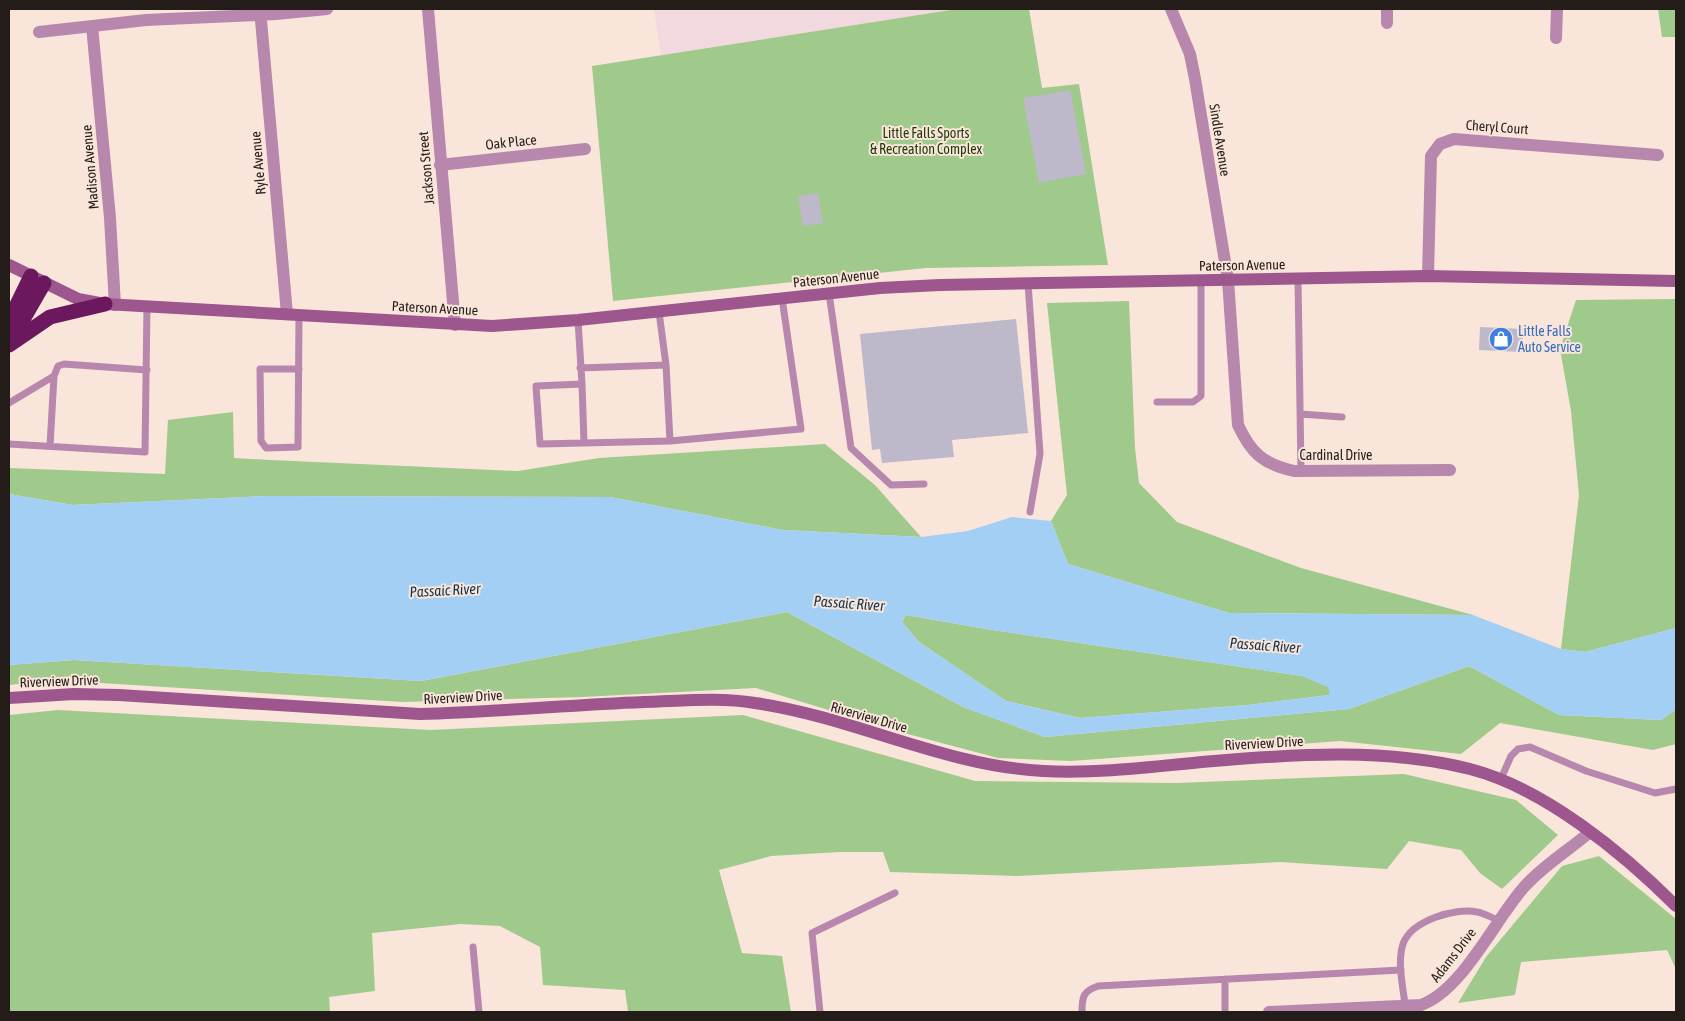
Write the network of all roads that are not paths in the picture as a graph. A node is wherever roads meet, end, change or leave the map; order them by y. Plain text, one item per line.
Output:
1 (327, 9) edge
2 (428, 9) edge
3 (1171, 9) edge
4 (1387, 9) edge
5 (1557, 9) edge
6 (260, 11) edge
7 (1387, 23) dead end
8 (92, 26) junction
9 (39, 32) dead end
10 (1556, 38) dead end
11 (585, 150) dead end
12 (1658, 155) dead end
13 (440, 165) junction
14 (9, 265) edge
15 (1428, 276) junction
16 (1298, 279) junction
17 (38, 280) junction
18 (1228, 280) junction
19 (1201, 281) junction
20 (1676, 281) edge
21 (1028, 283) junction
22 (829, 293) junction
23 (782, 298) junction
24 (110, 304) junction
25 (148, 306) junction
26 (659, 312) junction
27 (293, 314) junction
28 (578, 320) junction
29 (9, 321) edge
30 (455, 325) junction
31 (9, 344) edge
32 (666, 365) junction
33 (580, 368) junction
34 (299, 369) junction
35 (147, 370) junction
36 (54, 376) junction
37 (582, 384) junction
38 (1157, 402) dead end
39 (9, 403) edge
40 (1300, 414) junction
41 (1342, 417) dead end
42 (670, 441) junction
43 (584, 443) junction
44 (9, 444) edge
45 (50, 446) junction
46 (1450, 470) dead end
47 (1302, 471) junction
48 (924, 484) dead end
49 (1030, 512) dead end
50 (9, 698) edge
51 (1500, 781) junction
52 (1676, 788) edge
53 (1590, 832) junction
54 (895, 893) dead end
55 (1676, 906) edge
56 (1498, 920) junction
57 (473, 947) dead end
58 (1401, 970) junction
59 (1226, 980) junction
60 (1405, 1005) junction
61 (480, 1011) edge
62 (820, 1012) edge
63 (1082, 1012) edge
64 (1225, 1012) edge
65 (1269, 1012) edge

1 - 6 street
2 - 13 street, Jackson Street
3 - 18 street, Sindle Avenue
4 - 7 street
5 - 10 street
6 - 8 street
6 - 27 street, Ryle Avenue
8 - 9 street
8 - 24 street, Madison Avenue
11 - 13 street, Oak Place
12 - 15 street, Cheryl Court
13 - 30 street, Jackson Street
14 - 17 street, Paterson Avenue
15 - 16 street, Paterson Avenue
15 - 20 street, Paterson Avenue
16 - 18 street, Paterson Avenue
16 - 40 lane
17 - 24 street, Paterson Avenue
17 - 29 highway
17 - 31 highway
18 - 19 street, Paterson Avenue
18 - 47 street, Cardinal Drive
19 - 21 street, Paterson Avenue
19 - 38 lane
21 - 22 street, Paterson Avenue
21 - 49 lane
22 - 23 street, Paterson Avenue
22 - 48 lane
23 - 26 street, Paterson Avenue
23 - 42 lane
24 - 25 street, Paterson Avenue
24 - 31 highway
25 - 27 street, Paterson Avenue
25 - 35 lane
26 - 28 street, Paterson Avenue
26 - 32 lane
27 - 30 street, Paterson Avenue
27 - 34 lane
28 - 30 street, Paterson Avenue
28 - 33 lane
32 - 33 lane
32 - 42 lane
33 - 37 lane
34 - 34 lane
35 - 36 lane
35 - 45 lane
36 - 39 lane
36 - 45 lane
37 - 43 lane
37 - 43 lane
40 - 41 lane
40 - 47 lane
42 - 43 lane
44 - 45 lane
46 - 47 street, Cardinal Drive
50 - 51 street, Riverview Drive
51 - 52 lane
51 - 53 street, Riverview Drive
53 - 55 street, Riverview Drive
53 - 56 street, Adams Drive
54 - 62 lane
56 - 58 lane
56 - 60 street, Adams Drive
57 - 61 lane
58 - 59 lane
58 - 60 lane
59 - 63 lane
59 - 64 lane
60 - 65 street, Adams Drive

